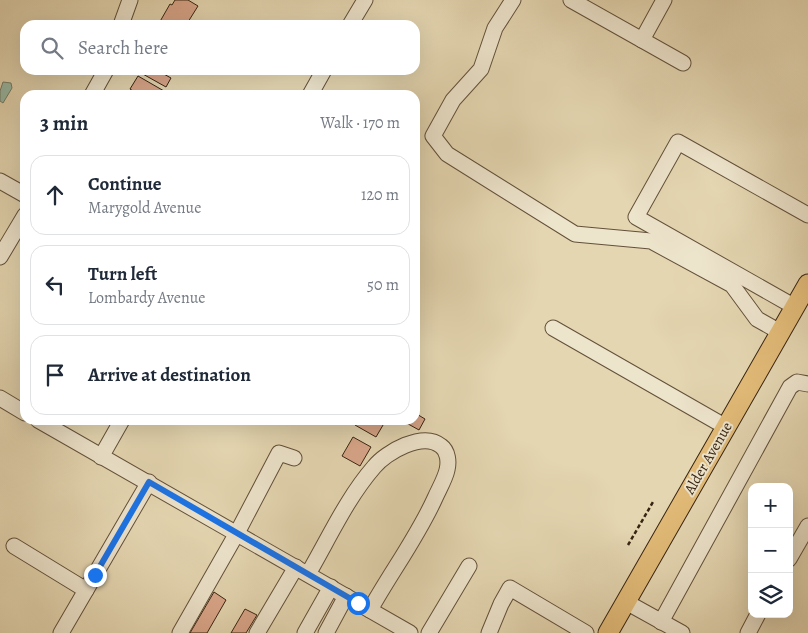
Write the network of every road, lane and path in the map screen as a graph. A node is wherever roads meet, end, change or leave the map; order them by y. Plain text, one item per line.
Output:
1 (130, 0) edge
2 (364, 0) edge
3 (513, 0) edge
4 (571, 0) edge
5 (664, 0) edge
6 (123, 20) edge
7 (353, 20) edge
8 (642, 40) junction
9 (683, 63) dead end
10 (103, 75) edge
11 (321, 75) edge
12 (95, 90) edge
13 (313, 90) edge
14 (0, 181) edge
15 (20, 192) edge
16 (808, 215) edge
17 (20, 223) edge
18 (0, 257) edge
19 (808, 284) edge
20 (800, 305) edge
21 (553, 328) dead end
22 (780, 332) junction
23 (808, 384) edge
24 (0, 398) edge
25 (20, 409) edge
26 (46, 425) edge
27 (119, 425) edge
28 (726, 427) junction
29 (100, 457) junction
30 (294, 458) dead end
31 (149, 482) junction
32 (652, 502) dead end
33 (808, 526) edge
34 (237, 533) junction
35 (628, 545) dead end
36 (14, 546) dead end
37 (793, 552) edge
38 (469, 566) dead end
39 (302, 570) junction
40 (331, 587) junction
41 (86, 590) junction
42 (346, 596) junction
43 (626, 602) junction
44 (370, 610) junction
45 (756, 618) edge
46 (661, 622) junction
47 (60, 633) edge
48 (180, 633) edge
49 (257, 633) edge
50 (305, 633) edge
51 (326, 633) edge
52 (410, 633) edge
53 (429, 633) edge
54 (489, 633) edge
55 (586, 633) edge
56 (608, 633) edge
57 (682, 633) edge
58 (748, 633) edge

1 - 6 street
2 - 7 street
3 - 22 street
4 - 8 street
5 - 8 street
8 - 9 street
10 - 12 street
11 - 13 street
14 - 15 street
16 - 20 street
17 - 18 street
19 - 20 main road, Alder Avenue
20 - 22 main road, Alder Avenue
21 - 28 street
22 - 28 main road, Alder Avenue
23 - 46 street
24 - 25 street
26 - 29 street
27 - 29 street
28 - 43 main road, Alder Avenue
29 - 31 street
30 - 34 street
31 - 34 street
31 - 41 street
32 - 35 path
33 - 37 street
34 - 39 street
34 - 48 street
36 - 41 street
38 - 53 street
39 - 40 street
39 - 44 street
39 - 49 street
40 - 42 street
40 - 50 street
41 - 47 street
42 - 44 street
42 - 51 street
43 - 46 street
43 - 56 main road, Alder Avenue
44 - 52 street
45 - 58 street
46 - 57 street
54 - 55 street

